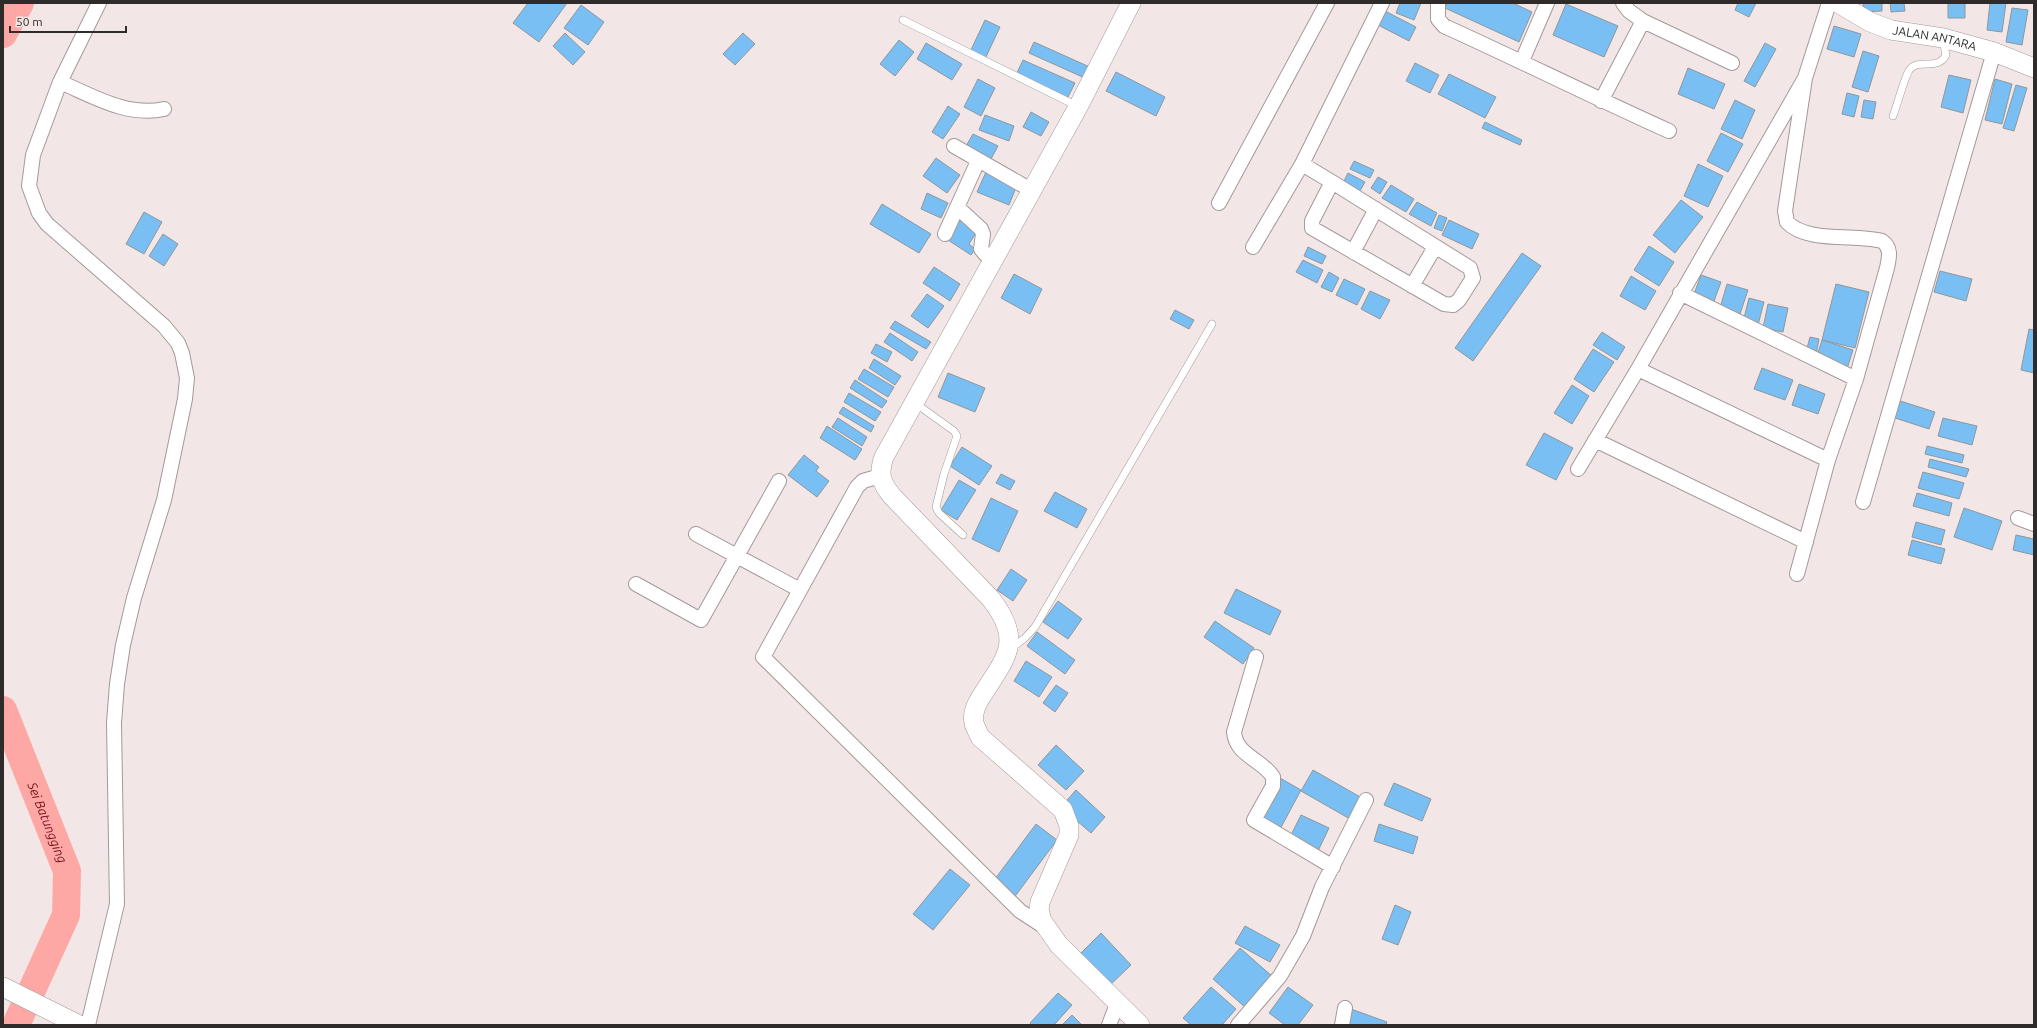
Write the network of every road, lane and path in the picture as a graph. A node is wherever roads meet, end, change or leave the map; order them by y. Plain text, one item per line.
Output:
1 (99, 3) edge
2 (1131, 3) edge
3 (1327, 3) edge
4 (1382, 3) edge
5 (1438, 3) edge
6 (1547, 3) edge
7 (1623, 3) edge
8 (1839, 4) edge
9 (903, 20) dead end
10 (1643, 21) junction
11 (1943, 38) junction
12 (1994, 52) junction
13 (1522, 61) junction
14 (1732, 63) dead end
15 (2034, 68) edge
16 (1805, 78) junction
17 (60, 82) junction
18 (1601, 101) junction
19 (1078, 106) junction
20 (164, 109) dead end
21 (1893, 116) dead end
22 (1669, 131) dead end
23 (954, 146) dead end
24 (978, 162) junction
25 (1302, 164) junction
26 (1332, 182) junction
27 (1031, 190) junction
28 (1218, 203) dead end
29 (957, 207) junction
30 (1376, 209) junction
31 (944, 234) dead end
32 (1253, 247) dead end
33 (1435, 247) junction
34 (1353, 252) junction
35 (993, 258) junction
36 (1412, 286) junction
37 (1680, 293) junction
38 (1212, 324) dead end
39 (1638, 369) junction
40 (1856, 379) junction
41 (914, 403) junction
42 (1595, 440) junction
43 (1828, 460) junction
44 (1578, 469) dead end
45 (880, 476) junction
46 (779, 481) dead end
47 (1863, 502) dead end
48 (2018, 518) dead end
49 (2034, 524) edge
50 (696, 534) dead end
51 (963, 535) dead end
52 (1806, 542) junction
53 (737, 556) junction
54 (1797, 574) dead end
55 (636, 584) dead end
56 (800, 590) junction
57 (1008, 651) junction
58 (1256, 657) dead end
59 (1366, 800) dead end
60 (1333, 867) junction
61 (1046, 928) junction
62 (3, 987) edge
63 (1117, 1004) junction
64 (1345, 1008) dead end
65 (79, 1025) edge
66 (88, 1025) edge
67 (1109, 1025) edge
68 (1140, 1025) edge
69 (1238, 1025) edge
70 (1342, 1025) edge

1 - 17 street
2 - 19 street
3 - 28 street
4 - 25 street
5 - 13 street
6 - 13 street
7 - 10 street
8 - 11 street, JALAN ANTARA
8 - 16 street
9 - 19 lane
10 - 14 street
10 - 18 street
11 - 12 street, JALAN ANTARA
11 - 21 lane
12 - 15 street, JALAN ANTARA
12 - 47 street
13 - 18 street
16 - 37 street
16 - 40 street
17 - 20 street
17 - 66 street
18 - 22 street
19 - 27 street
23 - 24 street
24 - 27 street
24 - 29 street
25 - 26 street
25 - 32 street
26 - 30 street
26 - 34 street
27 - 35 street
29 - 31 street
29 - 35 street
30 - 33 street
30 - 34 street
33 - 36 street
33 - 36 street
34 - 36 street
35 - 41 street
37 - 39 street
37 - 40 street
38 - 57 lane
39 - 42 street
39 - 43 street
40 - 43 street
41 - 45 street
41 - 51 lane
42 - 44 street
42 - 52 street
43 - 52 street
45 - 56 street
45 - 57 street
46 - 53 street
48 - 49 street
50 - 53 street
52 - 54 street
53 - 55 street
53 - 56 street
56 - 61 street
57 - 61 street
58 - 60 street
59 - 60 street
60 - 69 street
61 - 63 street
62 - 65 street
63 - 67 street
63 - 68 street
64 - 70 street

